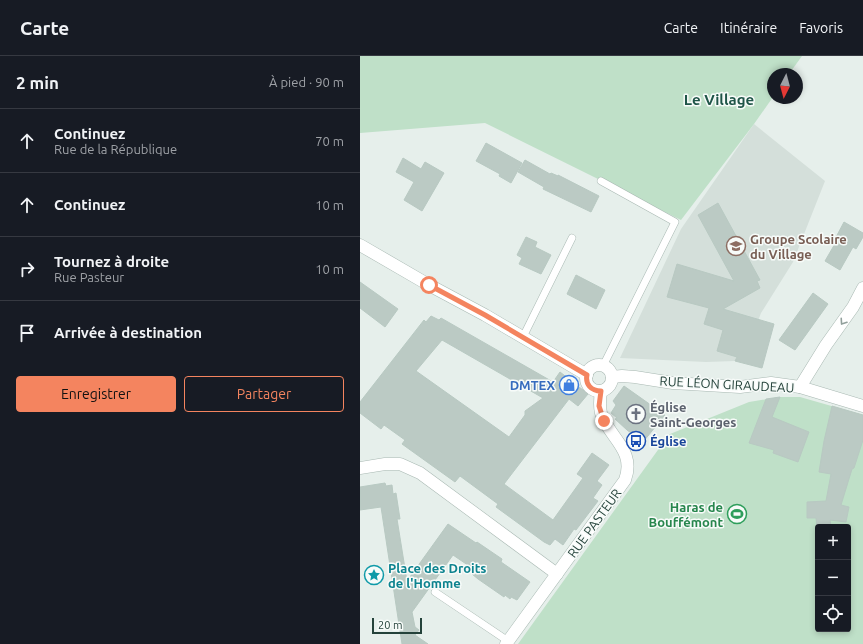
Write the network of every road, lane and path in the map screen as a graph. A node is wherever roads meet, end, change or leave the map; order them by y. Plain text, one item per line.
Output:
1 (601, 181) dead end
2 (572, 238) dead end
3 (360, 245) edge
4 (863, 288) edge
5 (523, 338) junction
6 (603, 366) junction
7 (587, 375) junction
8 (612, 377) junction
9 (800, 387) junction
10 (601, 391) junction
11 (863, 406) edge
12 (360, 468) edge
13 (557, 574) junction
14 (435, 592) dead end
15 (507, 642) edge

1 - 6 lane
2 - 5 lane
3 - 5 street
4 -> 9 street
5 - 7 street
6 - 7 street
6 - 8 street
7 - 10 street
8 - 9 street, RUE LÉON GIRAUDEAU
8 - 10 street
9 - 11 street, RUE LÉON GIRAUDEAU
10 - 13 street, RUE PASTEUR
12 - 13 street
13 - 15 street, RUE PASTEUR
14 - 15 lane

